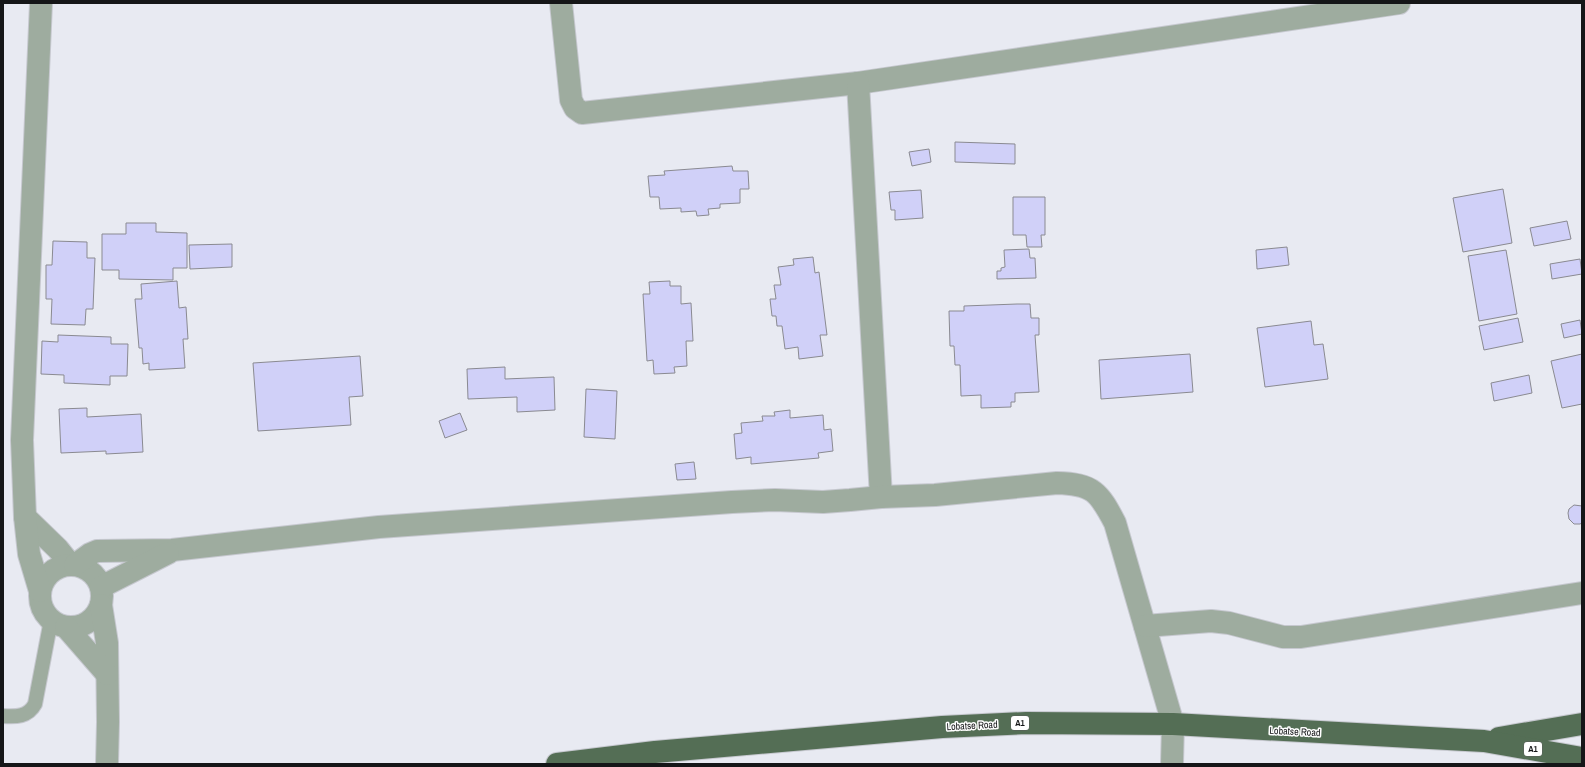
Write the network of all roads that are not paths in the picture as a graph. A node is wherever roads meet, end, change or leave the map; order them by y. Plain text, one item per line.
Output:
1 (41, 3) edge
2 (561, 3) edge
3 (1399, 3) edge
4 (858, 83) junction
5 (882, 497) junction
6 (25, 517) junction
7 (172, 550) junction
8 (72, 565) junction
9 (40, 591) junction
10 (1582, 592) edge
11 (101, 596) junction
12 (59, 623) junction
13 (1144, 626) junction
14 (107, 674) junction
15 (3, 716) edge
16 (1173, 724) junction
17 (1582, 724) edge
18 (1484, 741) junction
19 (655, 758) edge
20 (1582, 758) edge
21 (107, 764) edge
22 (557, 764) edge
23 (1172, 764) edge

1 - 6 street
2 - 4 street
3 - 4 street
4 - 5 street
5 - 7 street
5 - 13 street
6 - 8 street
6 - 9 street
7 - 8 street
7 - 11 street
8 - 9 street
8 - 11 street
9 - 12 street
10 - 13 street
11 - 12 street
11 - 14 street
12 - 14 street
12 - 15 lane
13 - 16 street
14 - 21 street
16 - 18 highway, Lobatse Road / A1
16 - 19 highway, Lobatse Road / A1
16 - 23 street
17 - 18 highway, Lobatse Road / A1
18 - 20 highway, Lobatse Road / A1
19 - 22 highway, Lobatse Road / A1

